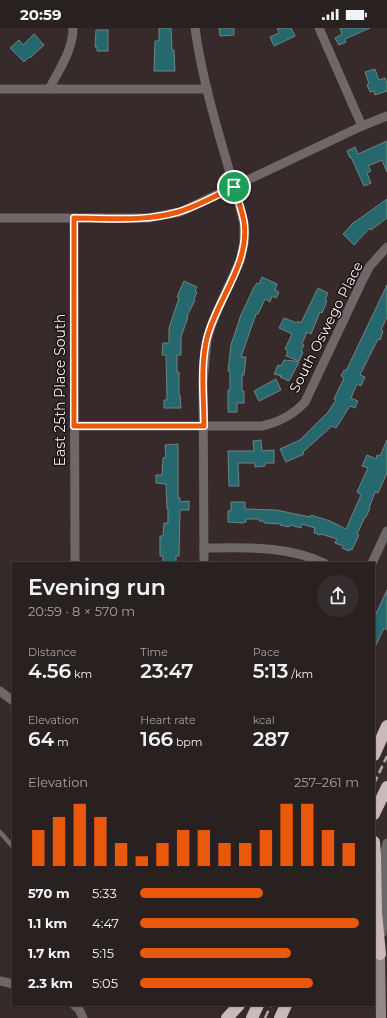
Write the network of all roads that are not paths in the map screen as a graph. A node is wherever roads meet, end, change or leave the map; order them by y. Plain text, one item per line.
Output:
1 (73, 28) edge
2 (195, 28) edge
3 (319, 28) edge
4 (0, 89) edge
5 (49, 89) junction
6 (207, 89) junction
7 (387, 116) edge
8 (362, 126) junction
9 (234, 187) junction
10 (0, 218) edge
11 (74, 218) junction
12 (387, 247) edge
13 (74, 426) junction
14 (204, 426) junction
15 (387, 530) edge
16 (204, 548) junction
17 (75, 562) edge
18 (204, 562) edge
19 (322, 562) edge
20 (372, 562) edge
21 (0, 691) edge
22 (12, 700) edge
23 (387, 726) edge
24 (375, 753) edge
25 (387, 787) edge
26 (375, 812) edge
27 (0, 832) edge
28 (387, 844) edge
29 (12, 846) edge
30 (375, 856) edge
31 (380, 954) junction
32 (0, 981) edge
33 (12, 984) edge
34 (378, 999) edge
35 (75, 1006) edge
36 (238, 1006) edge
37 (258, 1006) edge
38 (286, 1006) edge
39 (83, 1016) edge
40 (383, 1017) edge
41 (227, 1018) edge
42 (252, 1018) edge
43 (280, 1018) edge

1 - 5 street
2 - 6 street
3 - 8 street
4 - 5 street
5 - 6 street
6 - 9 street
7 - 8 street
8 - 9 street
9 - 11 street
9 - 14 street
10 - 11 street
11 - 13 street, East 25th Place South
12 - 14 street, South Oswego Place
13 - 14 street, South Oswego Place
13 - 17 street, East 25th Place South
14 - 16 street
15 - 20 street
16 - 18 street
16 - 19 street
21 - 22 street
23 - 24 highway
25 - 26 highway
27 - 29 lane
28 - 31 street
30 - 31 highway
31 - 34 street
32 - 33 street
34 - 40 street
35 - 39 street
36 - 41 highway
37 - 42 highway
38 - 43 highway

